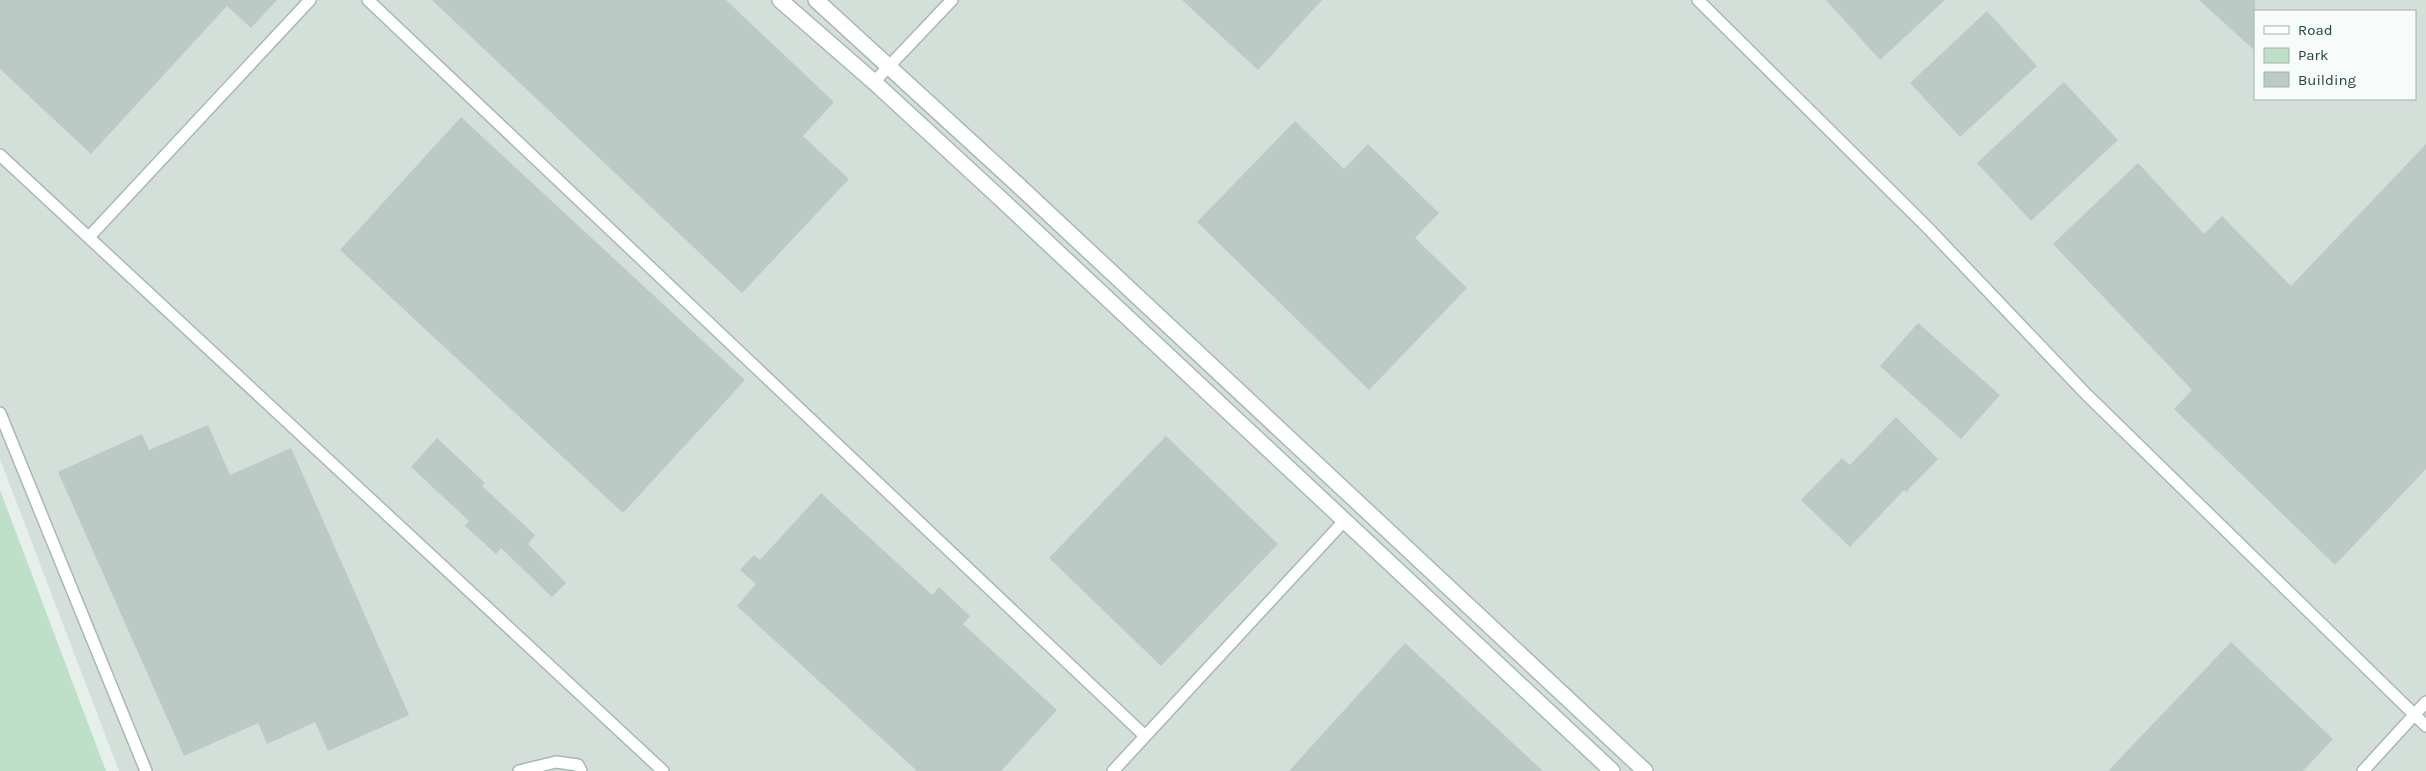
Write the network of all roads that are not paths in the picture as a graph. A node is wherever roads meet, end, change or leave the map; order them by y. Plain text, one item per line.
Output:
1 (310, 0) edge
2 (368, 0) edge
3 (780, 0) edge
4 (816, 0) edge
5 (952, 0) edge
6 (1698, 0) edge
7 (888, 66) junction
8 (874, 82) junction
9 (0, 155) edge
10 (89, 238) junction
11 (0, 414) edge
12 (1345, 520) junction
13 (2426, 702) edge
14 (2414, 715) junction
15 (2426, 726) edge
16 (1145, 736) junction
17 (146, 771) edge
18 (519, 771) edge
19 (581, 771) edge
20 (663, 771) edge
21 (1113, 771) edge
22 (1612, 771) edge
23 (1645, 771) edge
24 (2363, 771) edge

1 - 10 lane
2 - 16 lane
3 - 8 street
4 - 7 street
5 - 7 lane
6 - 14 lane
7 - 8 lane
7 - 23 street
8 - 12 street
9 - 10 lane
10 - 20 lane
11 - 17 lane
12 - 16 lane
12 - 22 street
13 - 14 lane
14 - 15 lane
14 - 24 lane
16 - 21 lane
18 - 19 lane

